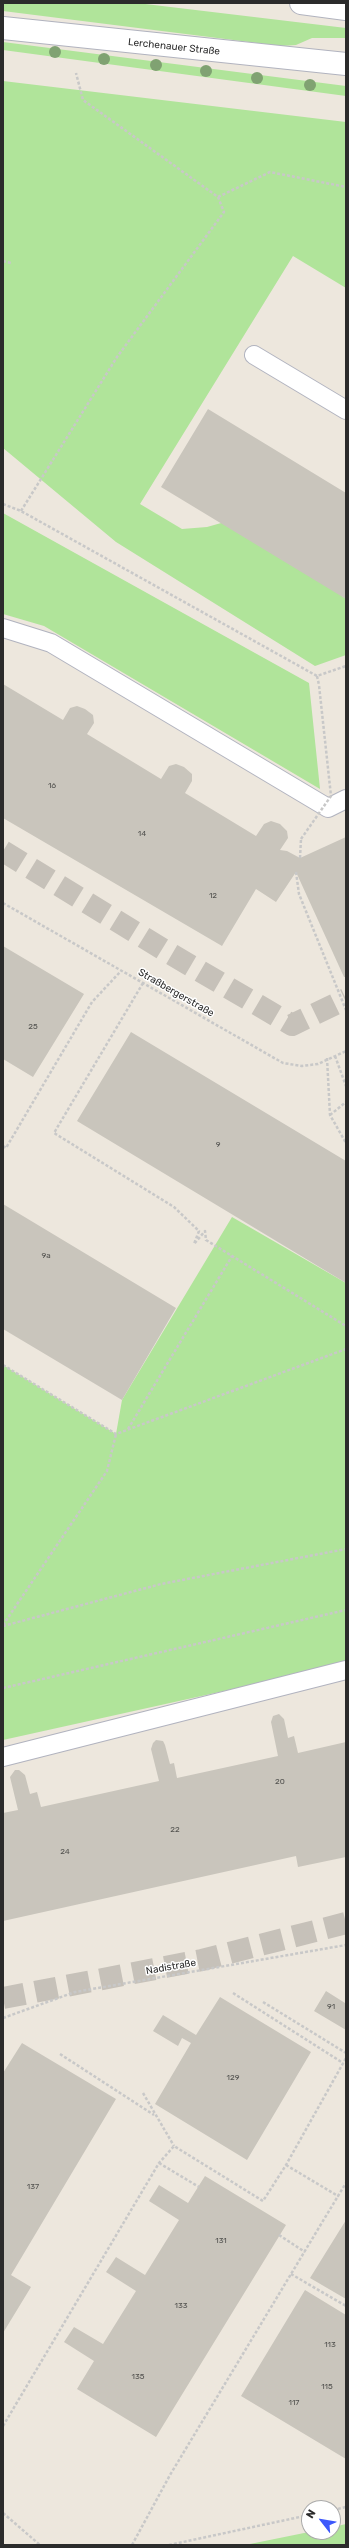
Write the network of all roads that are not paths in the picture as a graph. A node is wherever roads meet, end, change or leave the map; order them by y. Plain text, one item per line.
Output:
1 (301, 3) edge
2 (346, 10) edge
3 (3, 28) edge
4 (346, 64) edge
5 (254, 355) dead end
6 (346, 410) edge
7 (3, 628) edge
8 (346, 799) edge
9 (346, 1670) edge
10 (3, 1757) edge

1 - 2 main road
3 - 4 main road, Lerchenauer Straße
5 - 6 lane
7 - 8 lane
9 - 10 lane

